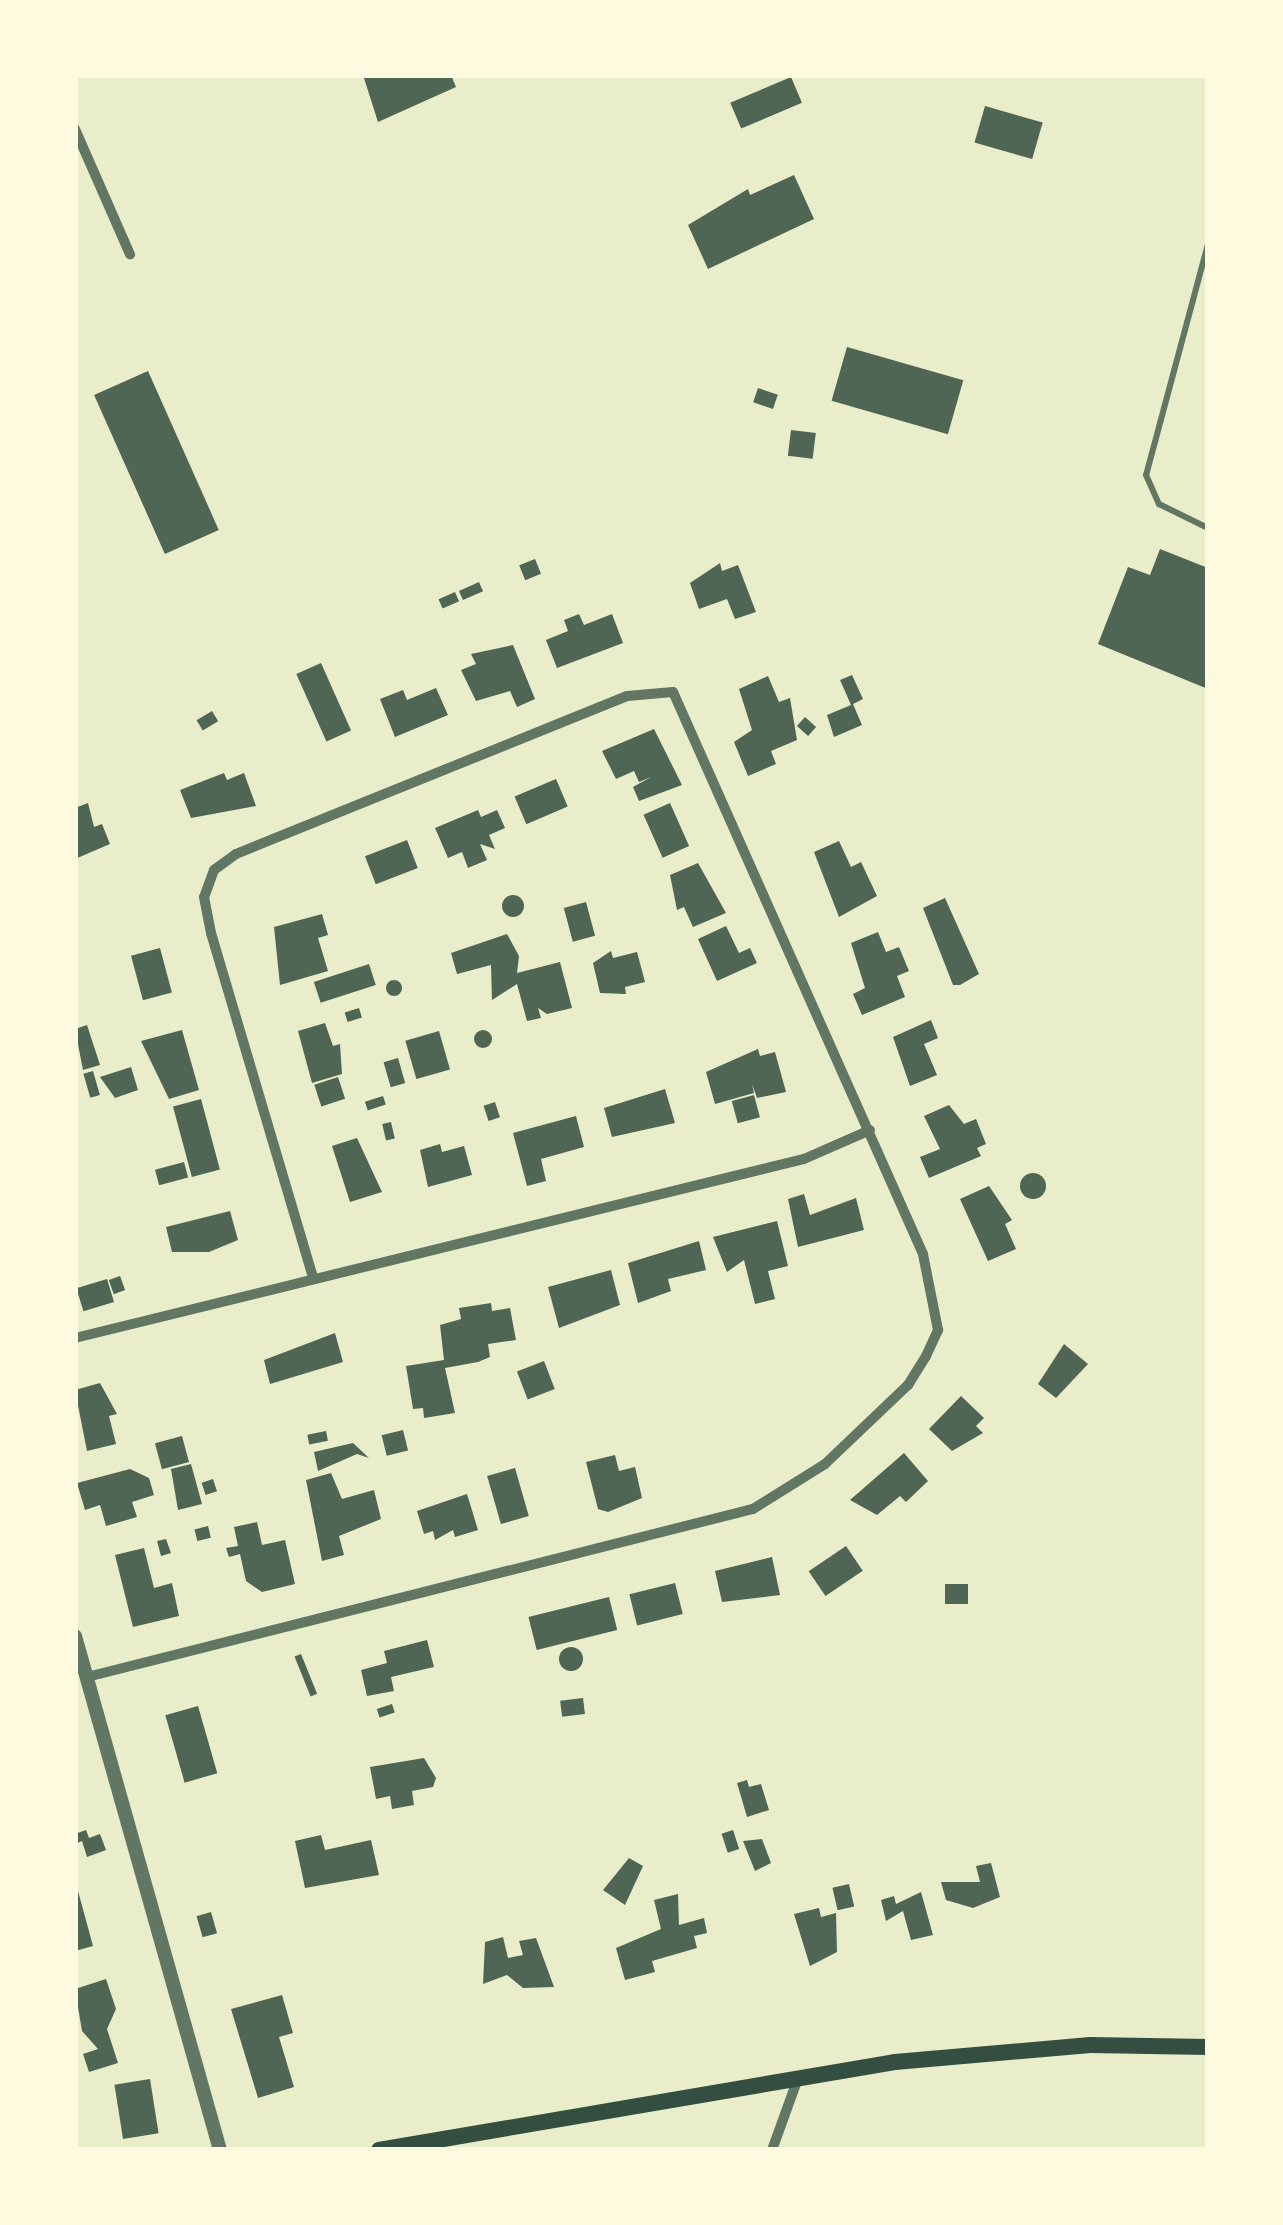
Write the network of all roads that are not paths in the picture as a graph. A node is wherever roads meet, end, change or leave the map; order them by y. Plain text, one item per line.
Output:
1 (75, 129) edge
2 (1208, 244) edge
3 (130, 254) dead end
4 (1208, 528) edge
5 (870, 1130) junction
6 (312, 1275) junction
7 (75, 1338) edge
8 (75, 1636) edge
9 (87, 1677) junction
10 (1208, 2047) edge
11 (797, 2081) junction
12 (220, 2150) edge
13 (379, 2150) edge
14 (772, 2150) edge

1 - 3 street
2 - 4 lane
5 - 6 street
5 - 6 street
5 - 9 street
6 - 7 street
8 - 9 street
9 - 12 street
10 - 11 main road
11 - 13 main road
11 - 14 street

